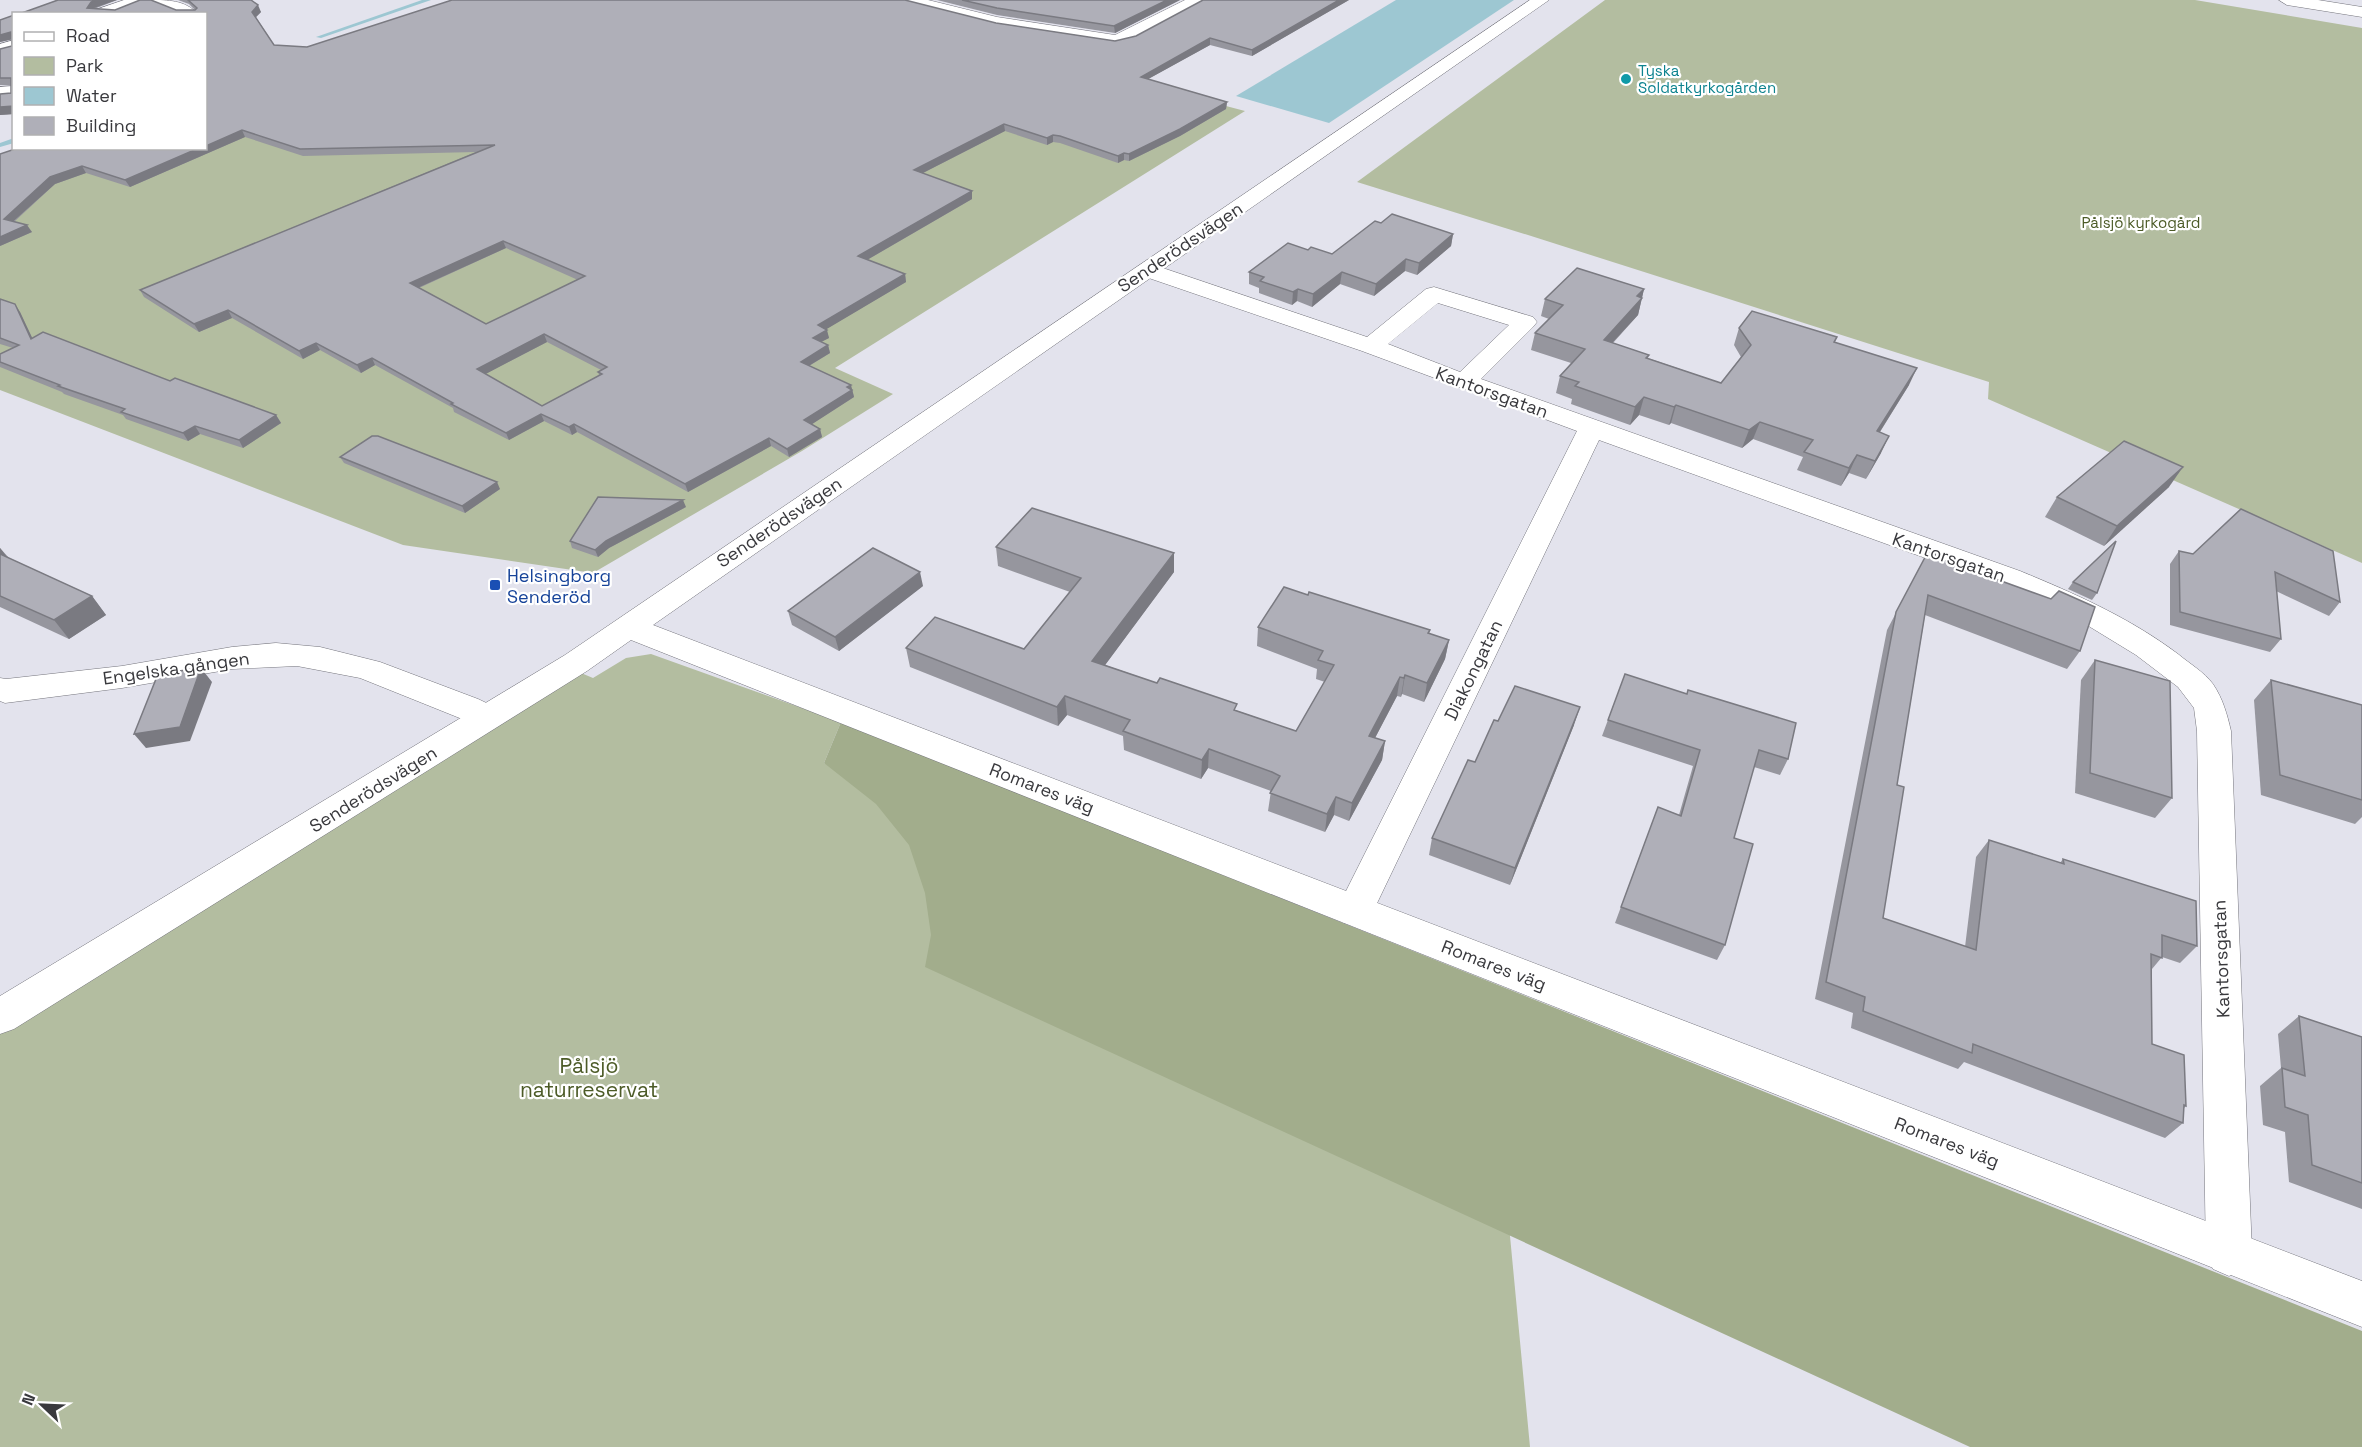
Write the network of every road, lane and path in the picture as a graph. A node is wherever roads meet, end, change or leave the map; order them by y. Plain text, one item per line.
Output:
1 (139, 0) edge
2 (158, 0) edge
3 (908, 0) edge
4 (1198, 0) edge
5 (1541, 0) edge
6 (2287, 0) edge
7 (2319, 0) edge
8 (936, 3) edge
9 (2362, 7) edge
10 (106, 12) edge
11 (186, 12) edge
12 (2362, 12) edge
13 (1148, 270) junction
14 (1371, 346) junction
15 (1464, 382) junction
16 (1591, 429) junction
17 (627, 627) junction
18 (2, 692) edge
19 (486, 717) junction
20 (1355, 910) junction
21 (0, 1017) edge
22 (2229, 1253) junction
23 (2362, 1304) edge

1 - 10 street
2 - 11 street
3 - 8 street
4 - 8 street
5 - 13 street, Senderödsvägen
6 - 12 street
7 - 9 street
13 - 14 street, Kantorsgatan
13 - 17 street, Senderödsvägen
14 - 15 street, Kantorsgatan
14 - 15 street
15 - 16 street, Kantorsgatan
16 - 20 street, Diakongatan
16 - 22 street, Kantorsgatan
17 - 19 street, Senderödsvägen
17 - 20 street, Romares väg
18 - 19 street, Engelska gången
19 - 21 street, Senderödsvägen
20 - 22 street, Romares väg
22 - 23 street, Romares väg

